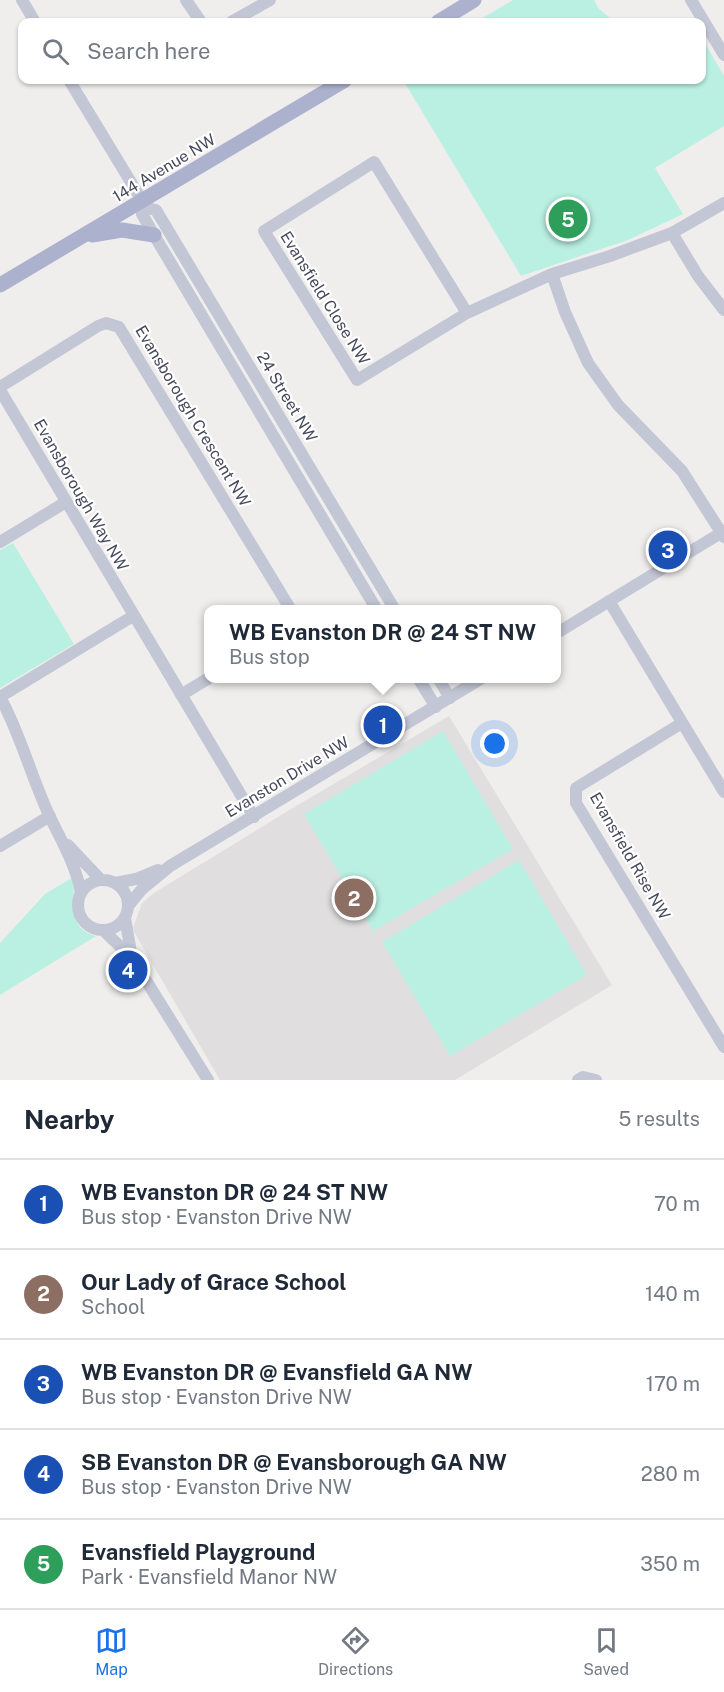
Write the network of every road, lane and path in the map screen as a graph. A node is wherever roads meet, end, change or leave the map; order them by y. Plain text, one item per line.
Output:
1 (22, 0) edge
2 (186, 0) edge
3 (270, 0) edge
4 (474, 0) edge
5 (691, 0) edge
6 (33, 18) edge
7 (198, 18) edge
8 (238, 18) edge
9 (445, 18) edge
10 (702, 18) edge
11 (706, 25) edge
12 (724, 55) edge
13 (71, 84) edge
14 (339, 84) edge
15 (724, 203) edge
16 (145, 205) junction
17 (672, 233) junction
18 (154, 235) junction
19 (83, 237) junction
20 (552, 274) junction
21 (0, 285) edge
22 (724, 310) edge
23 (467, 313) junction
24 (0, 388) edge
25 (66, 502) junction
26 (723, 534) edge
27 (0, 542) edge
28 (609, 601) junction
29 (289, 605) edge
30 (375, 605) edge
31 (393, 605) edge
32 (134, 616) junction
33 (561, 631) edge
34 (204, 681) edge
35 (421, 683) edge
36 (441, 683) edge
37 (474, 683) edge
38 (181, 694) junction
39 (0, 697) edge
40 (450, 698) junction
41 (436, 707) junction
42 (682, 723) junction
43 (724, 792) edge
44 (50, 816) junction
45 (254, 817) junction
46 (65, 842) junction
47 (0, 846) edge
48 (170, 866) junction
49 (102, 880) junction
50 (115, 883) junction
51 (81, 893) junction
52 (127, 911) junction
53 (104, 930) junction
54 (132, 958) junction
55 (724, 1047) edge
56 (208, 1080) edge
57 (578, 1080) edge
58 (596, 1080) edge

1 - 6 street
2 - 7 street
3 - 8 street
4 - 9 main road
5 - 10 street
11 - 12 street
13 - 16 street, 24 Street NW
14 - 16 main road, 144 Avenue NW
15 - 17 street, Evansfield Close NW
16 - 18 street, 24 Street NW
16 - 19 main road, 144 Avenue NW
16 - 31 street, 24 Street NW
17 - 20 street, Evansfield Close NW
17 - 22 street
18 - 19 main road
18 - 30 street, 24 Street NW
19 - 21 main road, 144 Avenue NW
20 - 23 street, Evansfield Close NW
20 - 26 street
23 - 23 street, Evansfield Close NW
24 - 25 street, Evansborough Way NW
24 - 29 street, Evansborough Crescent NW
25 - 27 street
25 - 32 street, Evansborough Way NW
26 - 28 street
28 - 33 street
28 - 42 street
32 - 38 street, Evansborough Way NW
32 - 39 street
34 - 38 street
35 - 41 street
36 - 40 street
37 - 40 street, Evanston Drive NW
38 - 45 street, Evansborough Way NW
39 - 44 street
40 - 41 street, Evanston Drive NW
41 - 45 street, Evanston Drive NW
42 - 43 street
42 - 55 street, Evansfield Rise NW
44 - 46 street
44 - 47 street
45 - 48 street, Evanston Drive NW
46 - 49 street
46 - 51 street
48 - 50 street, Evanston Drive NW
48 - 52 street, Evanston Drive NW
49 - 50 street
49 - 51 street
50 - 52 street
51 - 53 street
52 - 53 street
52 - 54 street
53 - 54 street
54 - 56 street
57 - 58 street

